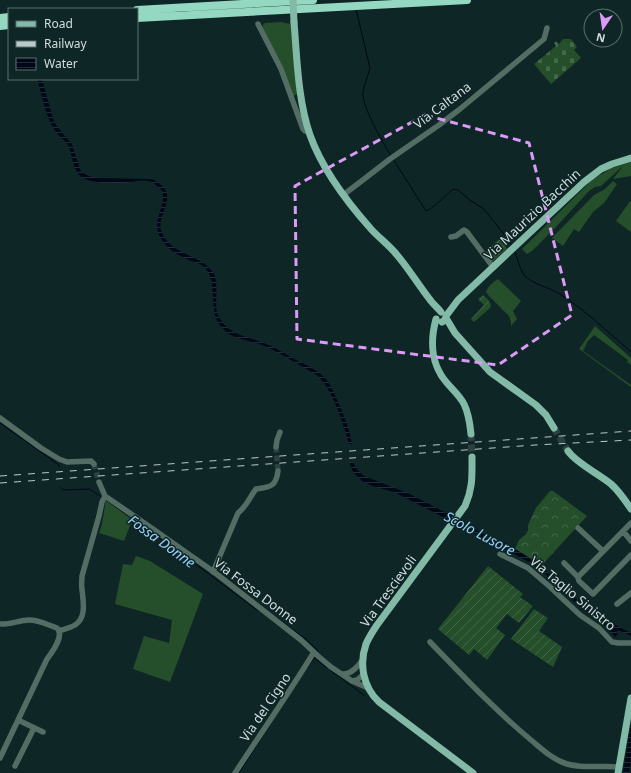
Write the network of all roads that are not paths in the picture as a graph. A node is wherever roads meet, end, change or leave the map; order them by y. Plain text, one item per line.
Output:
1 (293, 0) edge
2 (313, 0) edge
3 (467, 0) edge
4 (138, 10) edge
5 (138, 18) edge
6 (258, 24) dead end
7 (547, 31) dead end
8 (309, 130) junction
9 (631, 158) edge
10 (343, 194) junction
11 (451, 237) dead end
12 (493, 267) junction
13 (442, 317) junction
14 (0, 418) edge
15 (554, 428) tunnel mouth
16 (280, 432) dead end
17 (471, 434) tunnel mouth
18 (276, 447) tunnel mouth
19 (568, 451) tunnel mouth
20 (472, 457) tunnel mouth
21 (94, 464) dead end
22 (278, 471) tunnel mouth
23 (99, 482) tunnel mouth
24 (103, 499) junction
25 (631, 509) edge
26 (631, 523) edge
27 (578, 528) dead end
28 (623, 531) junction
29 (631, 541) edge
30 (603, 551) junction
31 (500, 554) dead end
32 (631, 555) edge
33 (564, 563) dead end
34 (213, 572) junction
35 (578, 577) junction
36 (631, 593) edge
37 (617, 604) dead end
38 (0, 624) edge
39 (60, 631) junction
40 (430, 642) dead end
41 (631, 644) edge
42 (314, 652) junction
43 (363, 659) junction
44 (351, 672) junction
45 (343, 674) junction
46 (364, 674) junction
47 (352, 681) junction
48 (368, 688) junction
49 (631, 698) edge
50 (18, 720) junction
51 (34, 728) junction
52 (43, 732) dead end
53 (0, 758) edge
54 (15, 766) dead end
55 (618, 770) edge
56 (235, 773) edge
57 (473, 773) edge

1 - 8 main road, bridge
2 - 4 highway
3 - 5 highway
6 - 8 street
7 - 10 street, Via Caltana
8 - 10 main road
9 - 12 main road, Via Maurizio Bacchin
10 - 13 main road
11 - 12 street
12 - 13 main road, Via Maurizio Bacchin
13 - 15 main road
13 - 17 main road, Via Maurizio Bacchin
14 - 21 street
16 - 18 street
19 - 25 main road
20 - 43 main road, Via Trescievoli
22 - 34 street
23 - 24 street
24 - 34 street, Via Fossa Donne
24 - 39 street
26 - 28 street
27 - 30 street
28 - 29 street
28 - 30 street
30 - 35 street
31 - 41 street, Via Taglio Sinistro
32 - 35 street
33 - 35 street
34 - 42 street, Via Fossa Donne
36 - 37 street
38 - 39 street
39 - 50 street
40 - 55 street
42 - 45 street, Via Fossa Donne
42 - 56 street, Via del Cigno
43 - 44 street
43 - 46 main road, Via Trescievoli
44 - 45 street
44 - 46 street
45 - 47 street, Via Fossa Donne
46 - 47 street
46 - 48 main road, Via Trescievoli
47 - 48 street, Via Fossa Donne
48 - 57 main road, Via Trescievoli
49 - 55 main road
50 - 51 street
50 - 53 street
51 - 52 street
51 - 54 street

